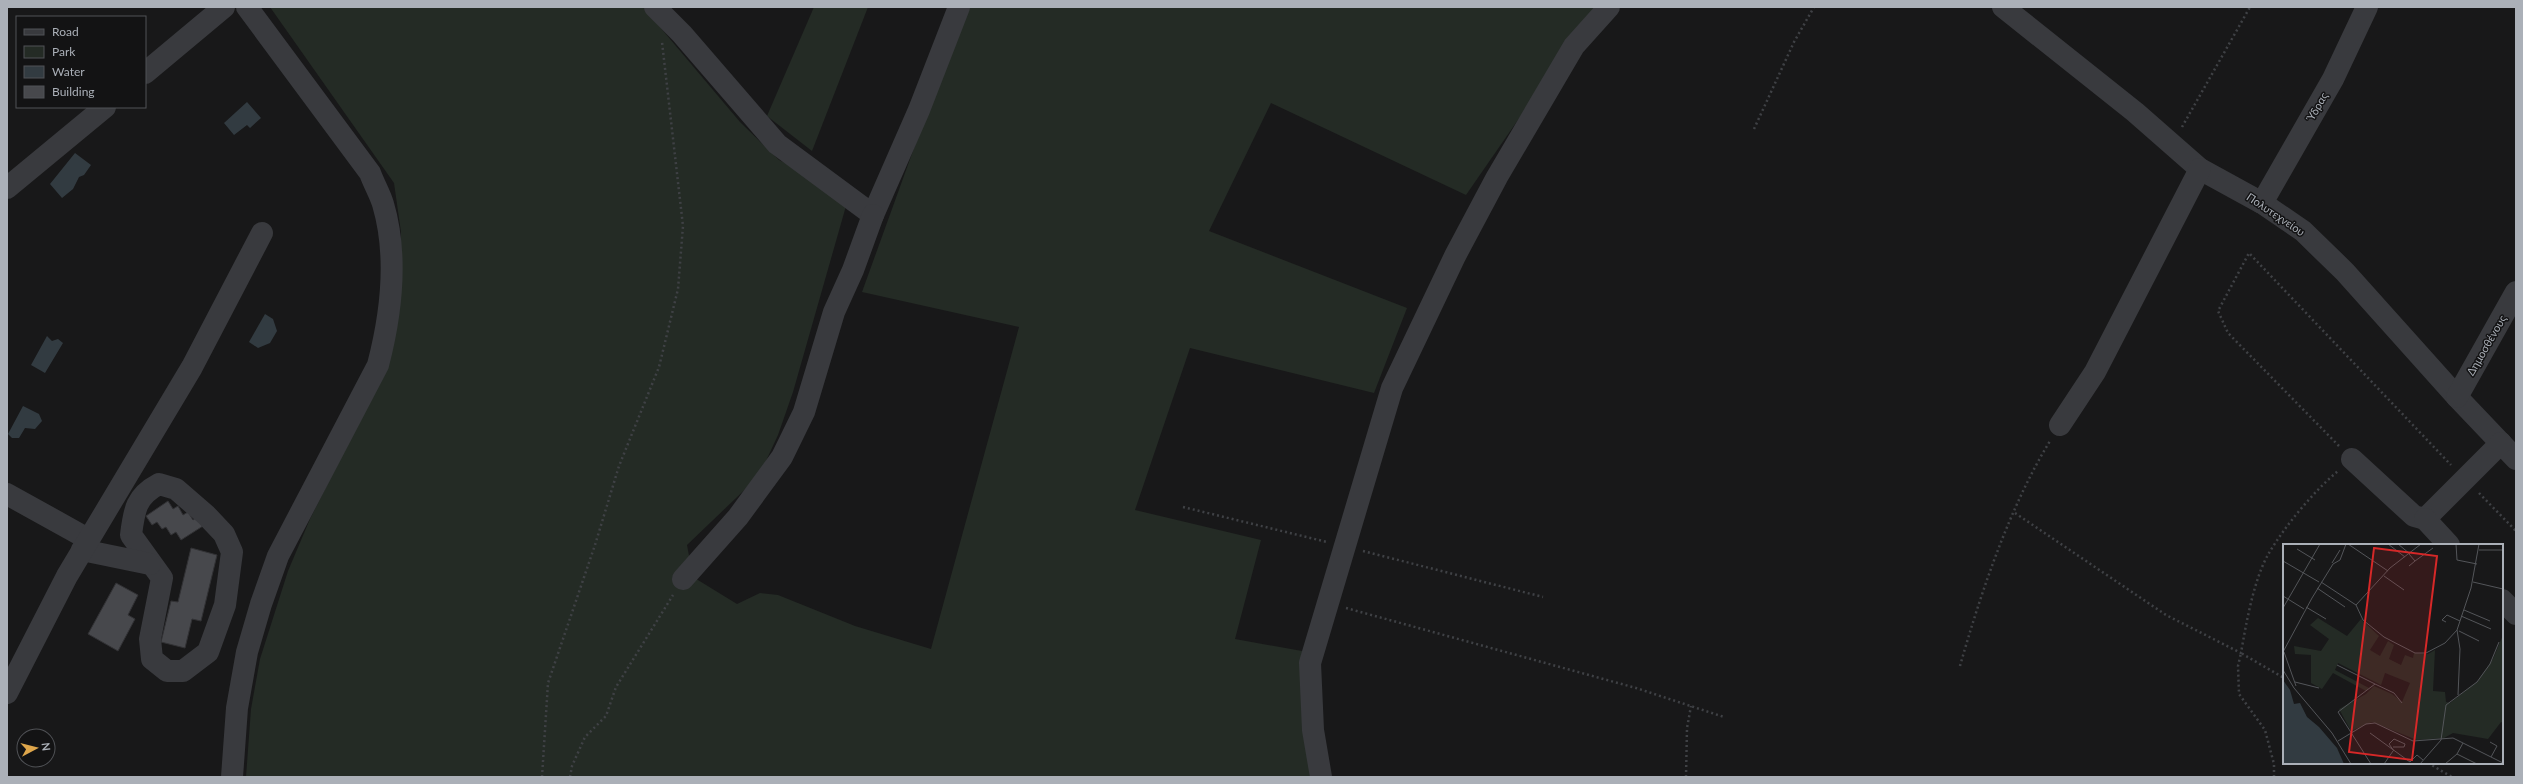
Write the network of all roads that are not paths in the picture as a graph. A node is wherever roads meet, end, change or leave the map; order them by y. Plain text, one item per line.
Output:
1 (224, 7) edge
2 (247, 7) edge
3 (655, 7) edge
4 (959, 7) edge
5 (1609, 7) edge
6 (2002, 7) edge
7 (2367, 7) edge
8 (146, 72) edge
9 (104, 108) edge
10 (2200, 169) junction
11 (7, 188) edge
12 (2262, 203) junction
13 (873, 215) junction
14 (262, 233) dead end
15 (2516, 292) edge
16 (2457, 397) junction
17 (2060, 425) road end
18 (2510, 447) edge
19 (2352, 460) road end
20 (7, 494) edge
21 (2425, 519) junction
22 (131, 535) junction
23 (85, 544) junction
24 (2448, 544) edge
25 (150, 564) junction
26 (683, 579) road end
27 (2503, 601) edge
28 (2516, 614) edge
29 (7, 693) edge
30 (232, 777) edge
31 (1321, 777) edge

1 - 8 street
2 - 30 street
3 - 13 street
4 - 13 street
5 - 31 street
6 - 10 street, Πολυτεχνείου
7 - 12 street, Ύδρας
9 - 11 street
10 - 12 street, Πολυτεχνείου
10 - 17 street
12 - 16 street, Πολυτεχνείου
13 - 26 street
14 - 23 street
15 - 16 street, Δημοσθένους
16 - 18 street, Πολυτεχνείου
18 - 21 street
19 - 21 street
20 - 23 street
21 - 24 street
22 - 23 street
22 - 25 street
22 - 25 street
23 - 25 street
23 - 29 street
27 - 28 street

